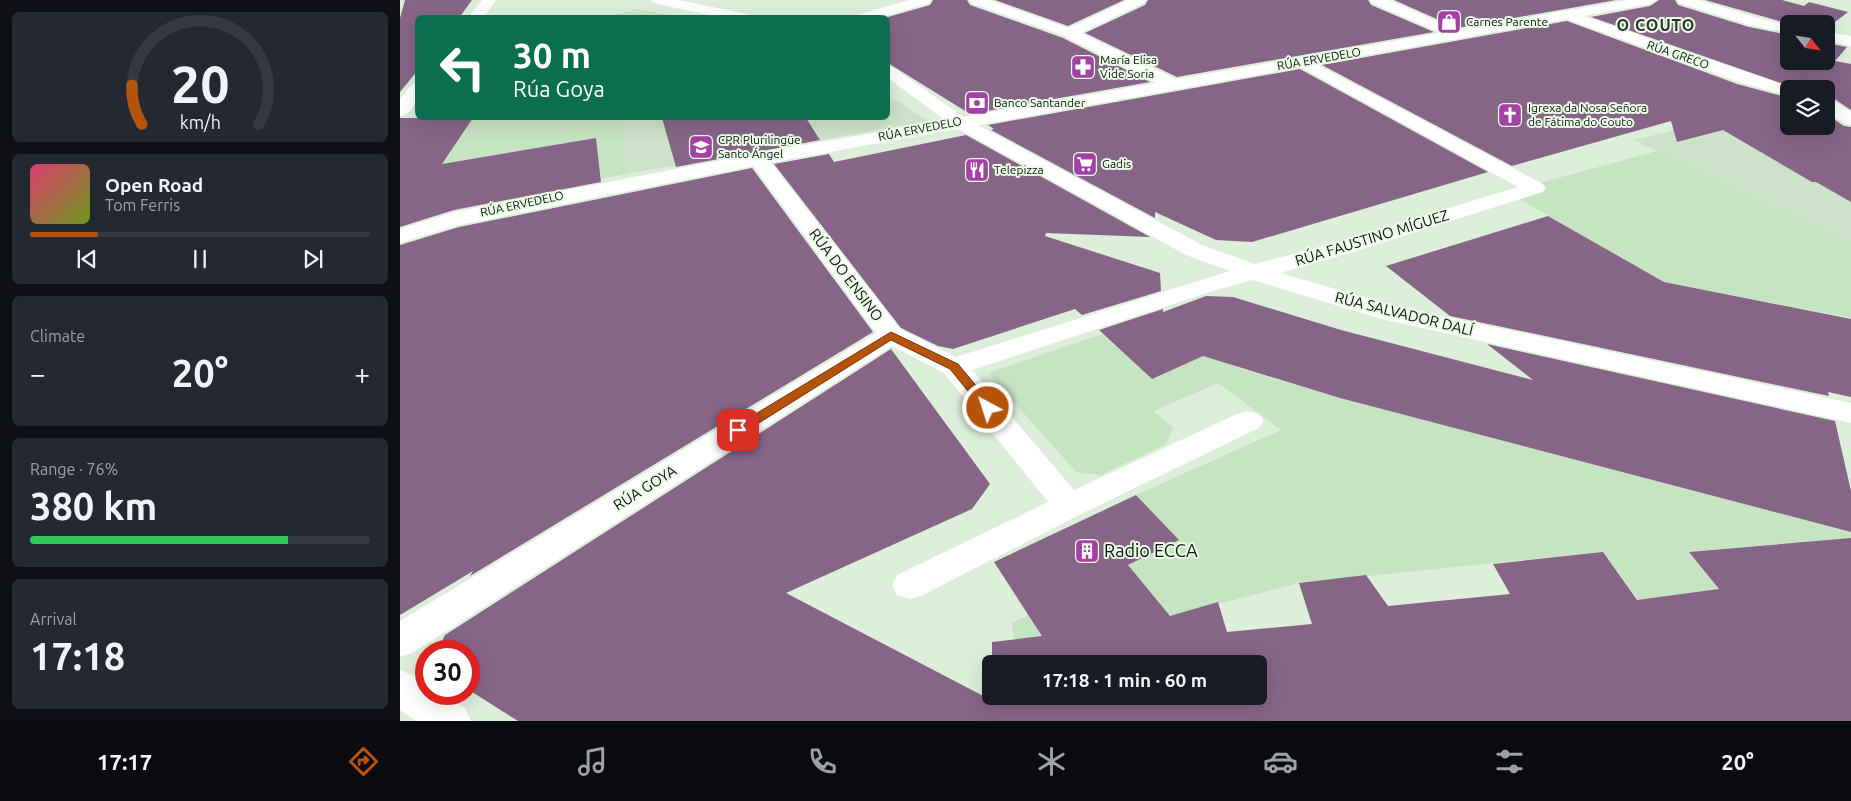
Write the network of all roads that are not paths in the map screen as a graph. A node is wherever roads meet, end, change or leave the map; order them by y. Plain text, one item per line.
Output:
1 (489, 0) edge
2 (657, 0) edge
3 (924, 0) edge
4 (976, 0) edge
5 (1139, 0) edge
6 (1377, 0) edge
7 (1650, 0) edge
8 (1684, 0) edge
9 (477, 15) edge
10 (732, 15) edge
11 (872, 15) edge
12 (1569, 15) junction
13 (1780, 27) edge
14 (1069, 33) junction
15 (1457, 35) junction
16 (1835, 38) edge
17 (1851, 41) edge
18 (1303, 62) junction
19 (890, 73) edge
20 (1172, 84) junction
21 (1780, 88) edge
22 (415, 92) edge
23 (1835, 105) edge
24 (1851, 108) edge
25 (1835, 109) edge
26 (400, 111) edge
27 (1851, 120) edge
28 (959, 122) junction
29 (758, 159) junction
30 (400, 236) edge
31 (1256, 273) junction
32 (891, 335) junction
33 (954, 367) junction
34 (1851, 413) edge
35 (1248, 421) dead end
36 (1069, 506) junction
37 (910, 585) dead end
38 (400, 641) edge
39 (400, 688) edge
40 (450, 721) edge

1 - 9 street
2 - 10 street
3 - 11 street
4 - 14 street
5 - 14 street
6 - 15 street
7 - 12 street, RÚA ERVEDELO
8 - 13 street
12 - 15 street, RÚA ERVEDELO
12 - 21 street, RÚA GRECO
14 - 20 street
15 - 18 street, RÚA ERVEDELO
16 - 17 street
18 - 20 street, RÚA ERVEDELO
18 - 31 street, RÚA FAUSTINO MÍGUEZ
19 - 28 street, RÚA SALVADOR DALÍ
20 - 28 street, RÚA ERVEDELO
22 - 26 street
23 - 24 street
25 - 27 street
28 - 29 street, RÚA ERVEDELO
28 - 31 street, RÚA SALVADOR DALÍ
29 - 30 street, RÚA ERVEDELO
29 - 32 street, RÚA DO ENSINO
31 - 33 street, RÚA FAUSTINO MÍGUEZ
31 - 34 street, RÚA SALVADOR DALÍ
32 - 33 street, RÚA DO ENSINO
32 - 38 street, RÚA GOYA
33 - 36 street, RÚA DO ENSINO
35 - 36 street
36 - 37 street
39 - 40 street

